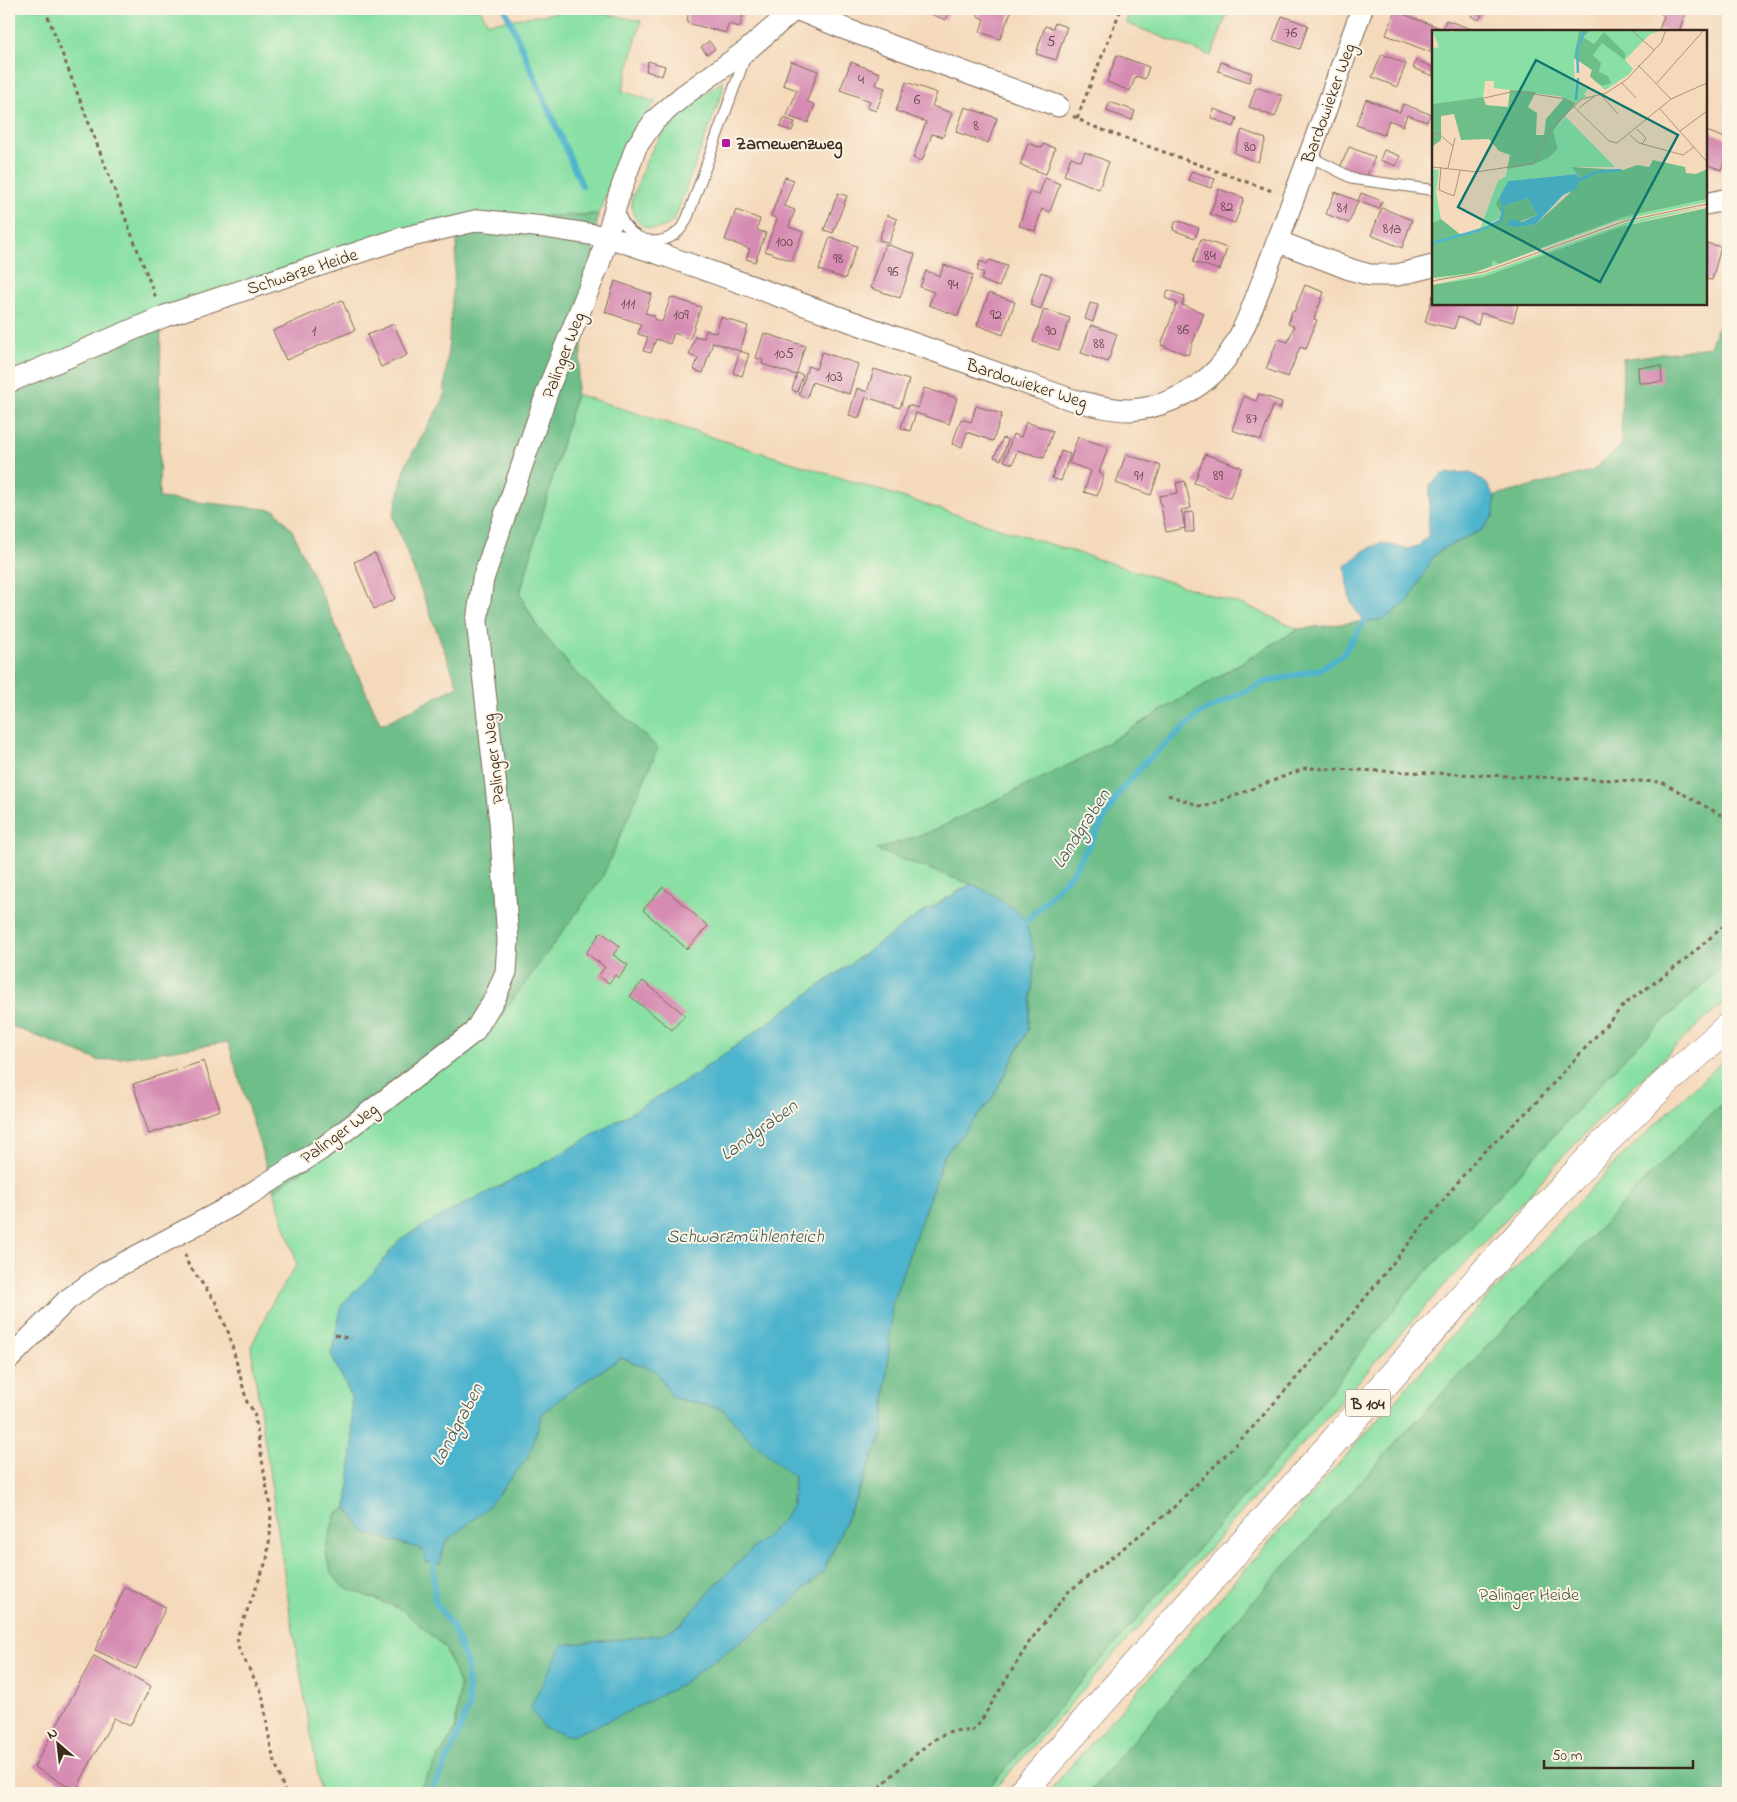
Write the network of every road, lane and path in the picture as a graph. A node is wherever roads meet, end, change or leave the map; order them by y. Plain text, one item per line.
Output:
1 (45, 9) edge
2 (795, 9) edge
3 (1121, 9) edge
4 (1362, 9) edge
5 (747, 50) junction
6 (1058, 106) joint
7 (1077, 118) junction
8 (1309, 156) junction
9 (1432, 190) edge
10 (619, 195) junction
11 (1728, 198) edge
12 (1294, 199) junction
13 (1707, 204) edge
14 (608, 237) junction
15 (1277, 241) junction
16 (1432, 266) edge
17 (165, 316) junction
18 (9, 382) edge
19 (1168, 796) dead end
20 (1728, 819) edge
21 (1728, 922) edge
22 (1728, 1027) edge
23 (182, 1232) junction
24 (335, 1335) dead end
25 (351, 1339) dead end
26 (9, 1358) edge
27 (285, 1793) edge
28 (874, 1793) edge
29 (1021, 1793) edge

1 - 17 path
2 - 5 street, Palinger Weg
2 - 6 street
3 - 7 path
4 - 8 street, Bardowieker Weg
5 - 10 street, Palinger Weg
5 - 10 lane
6 - 7 path
7 - 12 path
8 - 9 lane
8 - 12 street, Bardowieker Weg
10 - 14 street, Palinger Weg
11 - 13 street
12 - 15 street, Bardowieker Weg
14 - 15 street, Bardowieker Weg
14 - 17 street, Schwarze Heide
14 - 23 street, Palinger Weg
15 - 16 street
17 - 18 street, Schwarze Heide
19 - 20 path
21 - 28 path
22 - 29 main road, B 104
23 - 26 street, Palinger Weg
23 - 27 path
24 - 25 path

